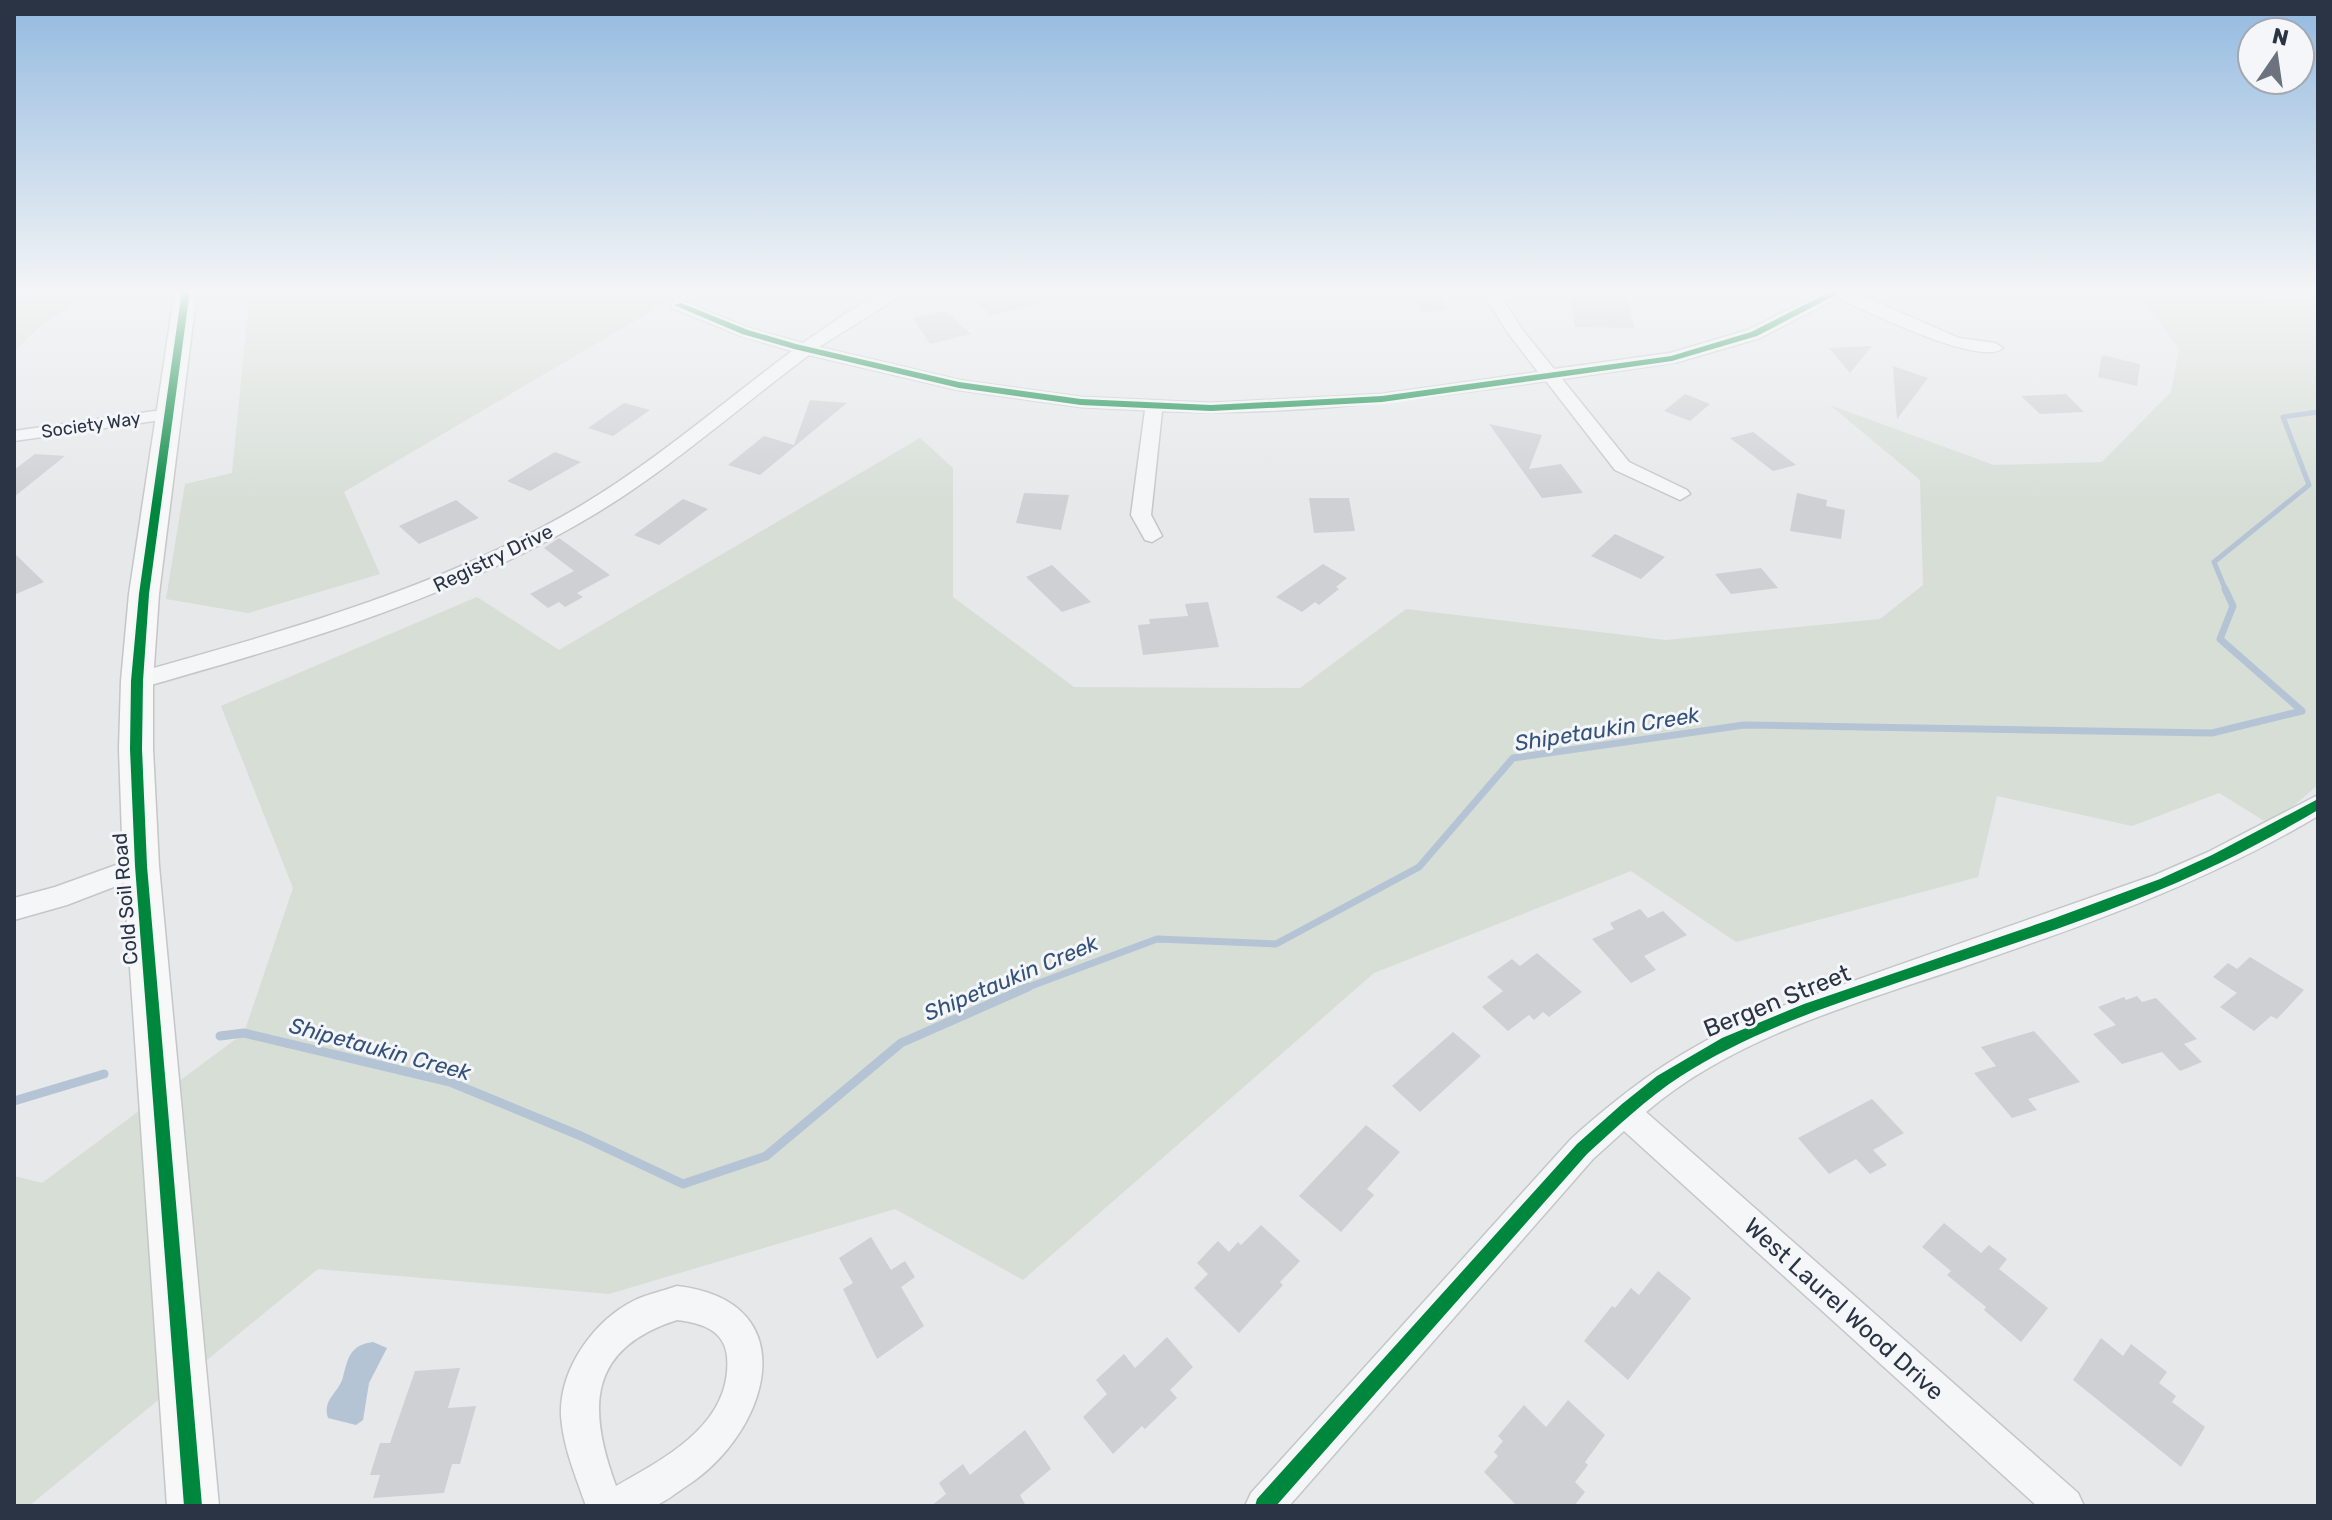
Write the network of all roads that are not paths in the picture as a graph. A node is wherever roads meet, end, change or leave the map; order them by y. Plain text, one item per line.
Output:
1 (176, 361) edge
2 (790, 361) edge
3 (857, 361) edge
4 (1540, 361) edge
5 (1642, 361) edge
6 (1552, 375) junction
7 (1154, 407) junction
8 (169, 414) junction
9 (14, 436) edge
10 (1680, 494) dead end
11 (1152, 536) dead end
12 (137, 681) junction
13 (2318, 804) edge
14 (141, 866) junction
15 (14, 909) edge
16 (1623, 1111) junction
17 (193, 1506) edge
18 (605, 1506) edge
19 (618, 1506) edge
20 (1264, 1506) edge
21 (2065, 1506) edge

1 - 8 street, Cold Soil Road
2 - 12 street, Registry Drive
3 - 7 street
4 - 6 street
5 - 6 street
6 - 7 street
6 - 10 street
7 - 11 street
8 - 9 street, Society Way
8 - 12 street, Cold Soil Road
12 - 14 street, Cold Soil Road
13 - 16 street, Bergen Street
14 - 15 street
14 - 17 street, Cold Soil Road
16 - 20 street, Bergen Street
16 - 21 street, West Laurel Wood Drive
18 - 19 street

